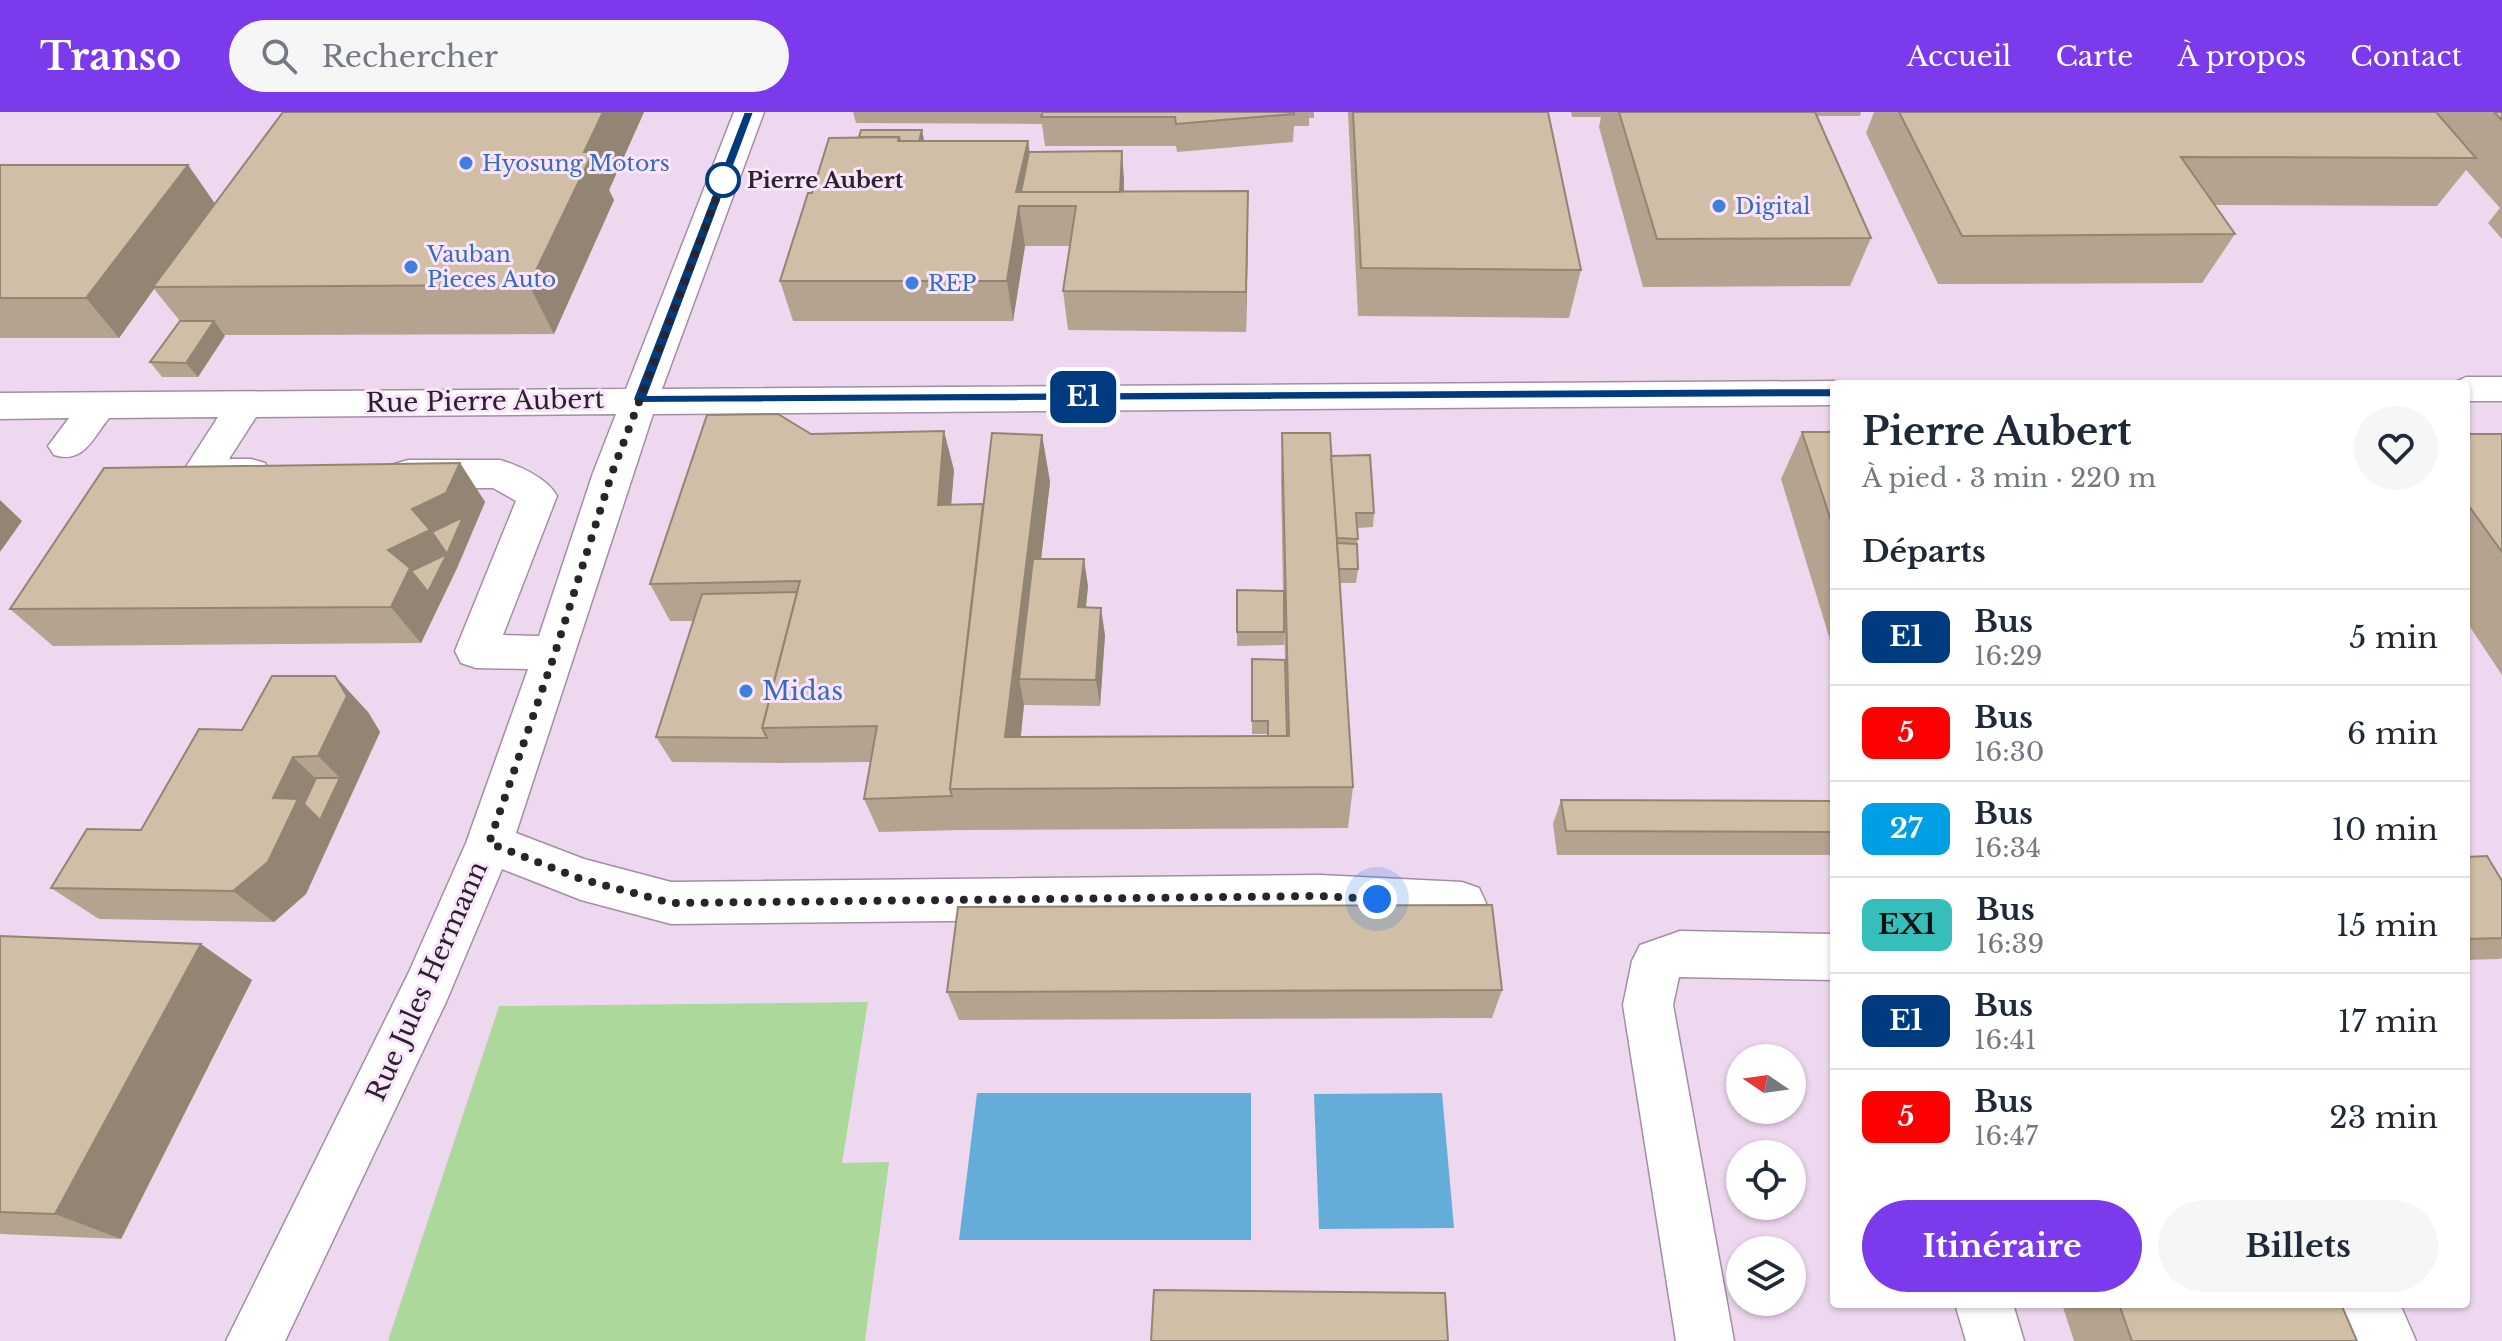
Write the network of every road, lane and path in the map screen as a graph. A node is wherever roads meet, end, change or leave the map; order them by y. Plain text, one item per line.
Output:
1 (749, 112) edge
2 (775, 112) edge
3 (2470, 389) edge
4 (2502, 389) edge
5 (1830, 393) edge
6 (640, 399) junction
7 (246, 403) junction
8 (99, 405) junction
9 (0, 406) edge
10 (67, 446) dead end
11 (279, 473) edge
12 (374, 474) edge
13 (555, 653) junction
14 (489, 843) junction
15 (1462, 903) edge
16 (1830, 957) edge
17 (1985, 1308) edge
18 (2372, 1308) edge
19 (255, 1341) edge
20 (1705, 1341) edge
21 (1995, 1341) edge
22 (2387, 1341) edge

1 - 6 street, Rue Jules Hermann
2 - 6 street
3 - 4 street
5 - 6 street, Rue Pierre Aubert
6 - 7 street, Rue Pierre Aubert
6 - 13 street, Rue Jules Hermann
7 - 8 street, Rue Pierre Aubert
7 - 11 street
8 - 9 street, Rue Pierre Aubert
8 - 10 street
12 - 13 street
13 - 14 street, Rue Jules Hermann
14 - 15 street
14 - 19 street, Rue Jules Hermann
16 - 20 street
17 - 21 street
18 - 22 street

